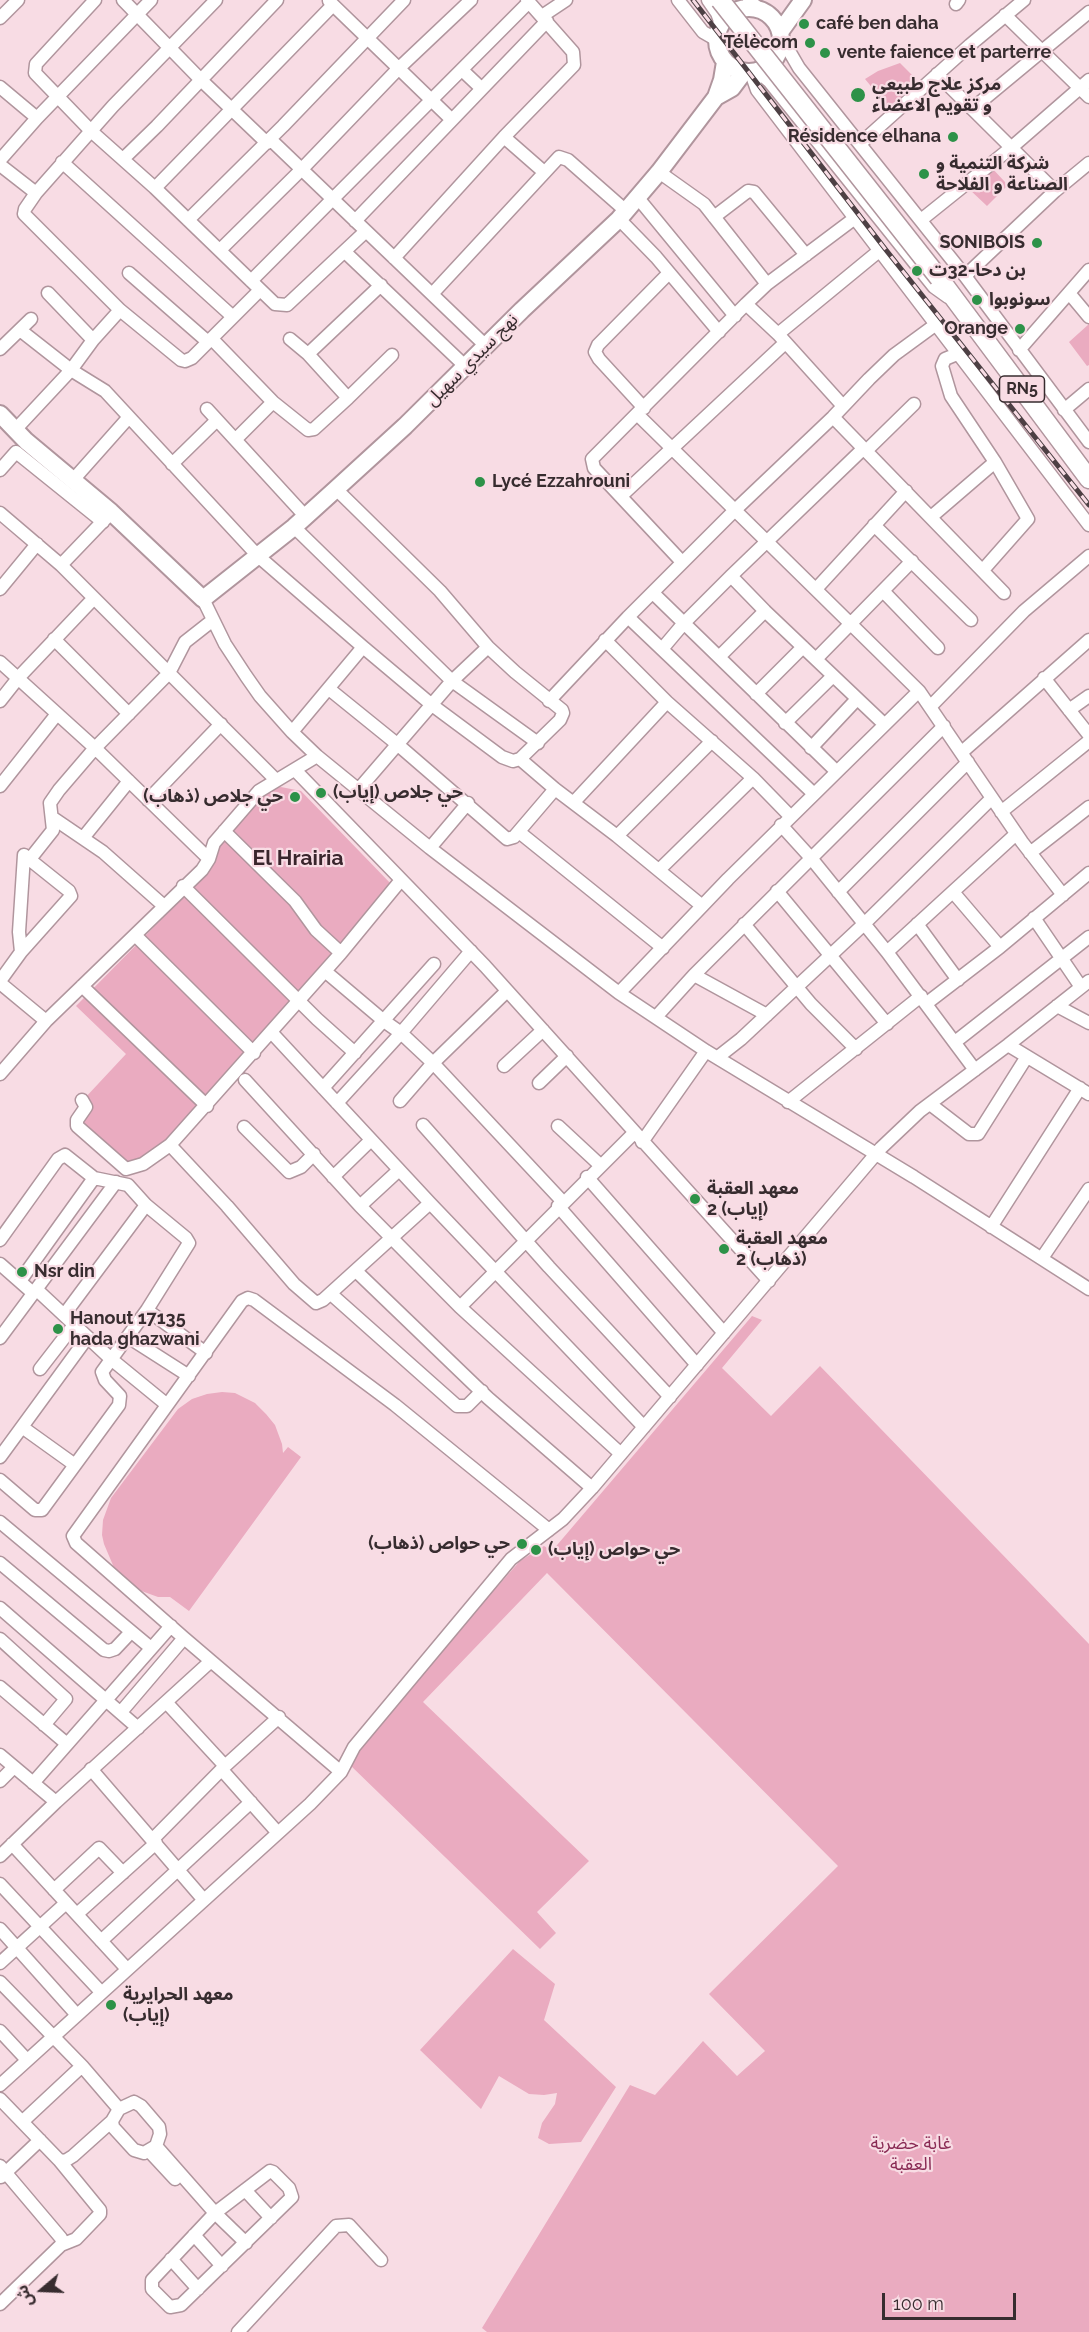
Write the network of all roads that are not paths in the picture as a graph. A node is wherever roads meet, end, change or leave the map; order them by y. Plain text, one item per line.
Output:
1 (18, 0) edge
2 (95, 0) edge
3 (123, 0) edge
4 (151, 0) edge
5 (216, 0) edge
6 (277, 0) edge
7 (404, 0) edge
8 (471, 0) edge
9 (566, 0) edge
10 (678, 0) edge
11 (708, 0) edge
12 (720, 0) edge
13 (735, 0) edge
14 (796, 0) edge
15 (803, 0) edge
16 (1024, 0) edge
17 (528, 1) edge
18 (330, 3) edge
19 (758, 8) edge
20 (1089, 12) edge
21 (137, 15) junction
22 (1005, 15) junction
23 (0, 18) edge
24 (544, 19) junction
25 (719, 32) junction
26 (781, 34) junction
27 (368, 39) junction
28 (168, 47) junction
29 (1042, 51) junction
30 (725, 62) junction
31 (398, 69) junction
32 (462, 70) junction
33 (751, 72) junction
34 (937, 75) junction
35 (201, 80) junction
36 (0, 87) edge
37 (481, 88) junction
38 (1086, 89) edge
39 (58, 96) junction
40 (716, 97) junction
41 (432, 100) junction
42 (232, 109) junction
43 (972, 109) junction
44 (37, 118) junction
45 (451, 119) junction
46 (91, 131) junction
47 (504, 137) junction
48 (268, 141) junction
49 (861, 143) junction
50 (1012, 147) junction
51 (123, 159) junction
52 (0, 160) edge
53 (62, 162) junction
54 (1089, 163) edge
55 (0, 165) edge
56 (302, 169) junction
57 (544, 172) junction
58 (659, 172) junction
59 (155, 188) junction
60 (1055, 191) junction
61 (36, 193) junction
62 (332, 198) junction
63 (638, 198) junction
64 (623, 215) junction
65 (714, 217) junction
66 (855, 218) junction
67 (188, 220) junction
68 (921, 220) junction
69 (355, 221) junction
70 (366, 231) junction
71 (220, 250) junction
72 (879, 251) junction
73 (345, 252) junction
74 (806, 255) junction
75 (394, 258) junction
76 (1089, 270) edge
77 (129, 273) dead end
78 (669, 273) junction
79 (950, 275) junction
80 (767, 284) junction
81 (255, 285) junction
82 (381, 285) junction
83 (48, 293) dead end
84 (433, 293) junction
85 (1069, 293) junction
86 (955, 299) junction
87 (746, 304) junction
88 (120, 310) junction
89 (232, 316) junction
90 (735, 316) junction
91 (1089, 317) edge
92 (31, 319) dead end
93 (935, 325) junction
94 (20, 330) junction
95 (719, 332) junction
96 (781, 338) junction
97 (290, 339) dead end
98 (93, 340) junction
99 (210, 340) junction
100 (486, 346) junction
101 (0, 349) edge
102 (1019, 350) junction
103 (308, 354) junction
104 (957, 354) junction
105 (392, 355) dead end
106 (465, 366) junction
107 (71, 370) junction
108 (1089, 389) edge
109 (348, 398) junction
110 (273, 402) junction
111 (914, 404) dead end
112 (843, 406) junction
113 (207, 409) dead end
114 (1064, 410) junction
115 (641, 412) junction
116 (0, 414) edge
117 (129, 417) junction
118 (833, 417) junction
119 (217, 420) junction
120 (236, 439) junction
121 (19, 441) junction
122 (1089, 442) edge
123 (671, 450) junction
124 (865, 450) junction
125 (1089, 460) edge
126 (995, 462) junction
127 (172, 464) junction
128 (0, 470) edge
129 (1089, 478) edge
130 (73, 480) junction
131 (336, 489) junction
132 (906, 491) junction
133 (621, 496) junction
134 (734, 511) junction
135 (0, 513) edge
136 (107, 517) junction
137 (931, 517) junction
138 (300, 522) junction
139 (874, 525) junction
140 (1089, 525) edge
141 (765, 542) junction
142 (37, 544) junction
143 (258, 556) junction
144 (1089, 556) edge
145 (912, 561) junction
146 (682, 562) junction
147 (61, 564) junction
148 (983, 570) junction
149 (731, 576) junction
150 (816, 588) junction
151 (0, 589) edge
152 (883, 591) junction
153 (653, 593) junction
154 (1004, 593) dead end
155 (94, 598) junction
156 (204, 599) junction
157 (765, 611) junction
158 (628, 617) junction
159 (213, 620) junction
160 (971, 620) dead end
161 (684, 623) junction
162 (850, 623) junction
163 (54, 639) junction
164 (605, 640) junction
165 (1089, 640) edge
166 (363, 646) junction
167 (488, 647) junction
168 (803, 647) junction
169 (938, 648) dead end
170 (662, 649) junction
171 (719, 657) junction
172 (816, 659) junction
173 (0, 662) edge
174 (169, 673) junction
175 (833, 676) junction
176 (19, 677) junction
177 (1044, 678) junction
178 (452, 681) junction
179 (329, 689) junction
180 (919, 691) junction
181 (756, 694) junction
182 (1089, 696) edge
183 (857, 699) junction
184 (0, 701) edge
185 (549, 701) junction
186 (667, 702) junction
187 (432, 705) junction
188 (930, 707) junction
189 (1069, 710) junction
190 (57, 714) junction
191 (129, 714) junction
192 (785, 723) junction
193 (221, 724) junction
194 (885, 724) junction
195 (944, 726) junction
196 (292, 732) junction
197 (1089, 735) edge
198 (712, 741) junction
199 (1089, 741) edge
200 (538, 743) junction
201 (397, 744) junction
202 (95, 748) junction
203 (811, 748) junction
204 (317, 756) junction
205 (965, 757) junction
206 (520, 759) junction
207 (295, 770) junction
208 (836, 771) junction
209 (753, 778) junction
210 (276, 780) junction
211 (129, 781) junction
212 (0, 786) edge
213 (359, 789) junction
214 (555, 789) junction
215 (813, 794) junction
216 (992, 798) junction
217 (148, 800) junction
218 (574, 802) junction
219 (468, 803) junction
220 (1089, 807) edge
221 (1001, 812) junction
222 (790, 816) junction
223 (53, 818) junction
224 (781, 825) junction
225 (224, 831) junction
226 (519, 832) junction
227 (1017, 834) junction
228 (617, 836) junction
229 (83, 838) junction
230 (430, 848) junction
231 (1030, 853) junction
232 (811, 858) junction
233 (30, 860) junction
234 (209, 860) junction
235 (659, 870) junction
236 (1089, 873) edge
237 (401, 880) junction
238 (183, 886) junction
239 (777, 891) junction
240 (838, 892) junction
241 (953, 892) junction
242 (1063, 895) junction
243 (701, 905) junction
244 (164, 906) junction
245 (1034, 918) junction
246 (744, 924) junction
247 (864, 924) junction
248 (917, 924) junction
249 (135, 935) junction
250 (1089, 937) edge
251 (1000, 947) junction
252 (663, 948) junction
253 (471, 951) junction
254 (21, 952) junction
255 (887, 952) junction
256 (341, 953) junction
257 (830, 956) junction
258 (1061, 958) junction
259 (434, 964) dead end
260 (326, 972) junction
261 (694, 975) junction
262 (958, 980) junction
263 (0, 982) edge
264 (1085, 984) edge
265 (82, 986) junction
266 (796, 987) junction
267 (507, 991) junction
268 (619, 993) junction
269 (924, 1000) junction
270 (298, 1001) junction
271 (1057, 1006) junction
272 (767, 1015) junction
273 (656, 1017) junction
274 (46, 1021) junction
275 (384, 1021) junction
276 (1089, 1023) edge
277 (887, 1024) junction
278 (543, 1030) junction
279 (272, 1033) junction
280 (401, 1033) junction
281 (955, 1042) junction
282 (1008, 1046) junction
283 (856, 1049) junction
284 (706, 1051) junction
285 (254, 1053) junction
286 (355, 1053) junction
287 (567, 1056) junction
288 (718, 1058) junction
289 (1026, 1058) junction
290 (434, 1064) junction
291 (504, 1066) dead end
292 (975, 1070) junction
293 (0, 1074) edge
294 (245, 1080) dead end
295 (539, 1083) dead end
296 (323, 1088) junction
297 (1084, 1091) edge
298 (82, 1100) dead end
299 (400, 1101) dead end
300 (788, 1102) junction
301 (337, 1103) junction
302 (930, 1104) junction
303 (207, 1106) junction
304 (423, 1125) dead end
305 (558, 1126) dead end
306 (244, 1127) dead end
307 (634, 1133) junction
308 (371, 1140) junction
309 (642, 1142) junction
310 (170, 1145) junction
311 (314, 1154) junction
312 (876, 1154) junction
313 (600, 1165) junction
314 (399, 1170) junction
315 (333, 1177) junction
316 (587, 1177) junction
317 (94, 1178) junction
318 (116, 1182) junction
319 (1089, 1189) edge
320 (430, 1203) junction
321 (561, 1204) junction
322 (146, 1205) junction
323 (360, 1206) junction
324 (991, 1227) junction
325 (391, 1237) junction
326 (0, 1240) edge
327 (525, 1240) junction
328 (1042, 1258) junction
329 (1, 1267) edge
330 (495, 1270) junction
331 (356, 1271) junction
332 (20, 1281) junction
333 (769, 1281) junction
334 (1089, 1289) edge
335 (34, 1291) junction
336 (331, 1294) junction
337 (460, 1306) junction
338 (147, 1310) junction
339 (64, 1315) junction
340 (74, 1325) junction
341 (724, 1333) junction
342 (128, 1337) junction
343 (0, 1338) edge
344 (87, 1338) junction
345 (206, 1353) junction
346 (111, 1359) junction
347 (697, 1365) junction
348 (40, 1369) dead end
349 (189, 1376) junction
350 (482, 1391) junction
351 (670, 1397) junction
352 (166, 1404) junction
353 (22, 1427) junction
354 (644, 1427) junction
355 (621, 1454) junction
356 (0, 1457) edge
357 (75, 1465) junction
358 (0, 1480) edge
359 (592, 1488) junction
360 (0, 1522) edge
361 (549, 1530) junction
362 (0, 1563) edge
363 (0, 1608) edge
364 (171, 1626) junction
365 (131, 1632) junction
366 (184, 1638) junction
367 (0, 1639) edge
368 (151, 1648) junction
369 (211, 1661) junction
370 (0, 1687) edge
371 (105, 1700) junction
372 (166, 1702) junction
373 (121, 1712) junction
374 (279, 1718) junction
375 (44, 1725) junction
376 (138, 1728) junction
377 (67, 1744) junction
378 (0, 1755) edge
379 (14, 1767) junction
380 (223, 1768) junction
381 (91, 1769) junction
382 (341, 1772) junction
383 (0, 1781) edge
384 (33, 1783) junction
385 (56, 1802) junction
386 (251, 1802) junction
387 (278, 1833) junction
388 (155, 1841) junction
389 (12, 1844) junction
390 (0, 1856) edge
391 (178, 1869) junction
392 (123, 1872) junction
393 (0, 1884) edge
394 (54, 1890) junction
395 (203, 1899) junction
396 (66, 1903) junction
397 (77, 1914) junction
398 (41, 1926) junction
399 (0, 1929) edge
400 (101, 1941) junction
401 (18, 1947) junction
402 (0, 1963) edge
403 (127, 1969) junction
404 (0, 1982) edge
405 (101, 1992) junction
406 (77, 2015) junction
407 (0, 2031) edge
408 (53, 2036) junction
409 (27, 2061) junction
410 (82, 2066) junction
411 (1, 2083) edge
412 (0, 2099) edge
413 (119, 2109) junction
414 (112, 2121) junction
415 (22, 2122) junction
416 (40, 2140) junction
417 (152, 2148) junction
418 (58, 2160) junction
419 (2, 2172) edge
420 (245, 2190) junction
421 (213, 2215) junction
422 (271, 2218) junction
423 (194, 2235) junction
424 (246, 2243) junction
425 (61, 2245) junction
426 (171, 2259) junction
427 (381, 2260) dead end
428 (222, 2266) junction
429 (198, 2289) junction
430 (0, 2304) edge
431 (238, 2332) edge

1 - 23 street
2 - 39 street
3 - 21 street
4 - 21 street
5 - 28 street
6 - 35 street
7 - 27 street
8 - 31 street
9 - 24 street
10 - 25 street
11 - 25 street
12 - 79 highway, RN5, bridge
13 - 79 highway, RN5
14 - 19 main road
15 - 26 main road
16 - 22 street
17 - 24 street
17 - 32 street
18 - 27 street
18 - 42 street
19 - 25 main road
19 - 26 main road
20 - 29 street
21 - 28 street
21 - 39 street
22 - 29 street
22 - 34 street
24 - 37 street
24 - 47 street
25 - 30 main road
26 - 33 main road
26 - 49 street
27 - 31 street
27 - 48 street
28 - 35 street
28 - 46 street
29 - 38 street
29 - 43 street
30 - 33 main road
30 - 40 main road, نهج سيدي سهيل
31 - 41 street
31 - 56 street
32 - 37 street
32 - 41 street
33 - 40 main road, نهج سيدي سهيل
33 - 66 street
33 - 86 street
34 - 43 street
34 - 49 street
35 - 42 street
35 - 51 street
36 - 44 street
37 - 45 street
38 - 50 street
39 - 44 street
39 - 46 street
40 - 58 main road, نهج سيدي سهيل
41 - 45 street
41 - 62 street
42 - 48 street
42 - 59 street
43 - 50 street
44 - 52 street
45 - 69 street
46 - 51 street
46 - 53 street
47 - 57 street
47 - 75 street
48 - 56 street
48 - 67 street
49 - 68 street
50 - 60 street
50 - 68 street
51 - 59 street
53 - 61 street
53 - 89 street
54 - 60 street
55 - 61 street
56 - 62 street
56 - 71 street
57 - 64 street
57 - 84 street
58 - 63 main road, نهج سيدي سهيل
58 - 65 street
59 - 67 street
60 - 79 street
61 - 88 street
62 - 69 street
62 - 81 street
63 - 64 main road, نهج سيدي سهيل
63 - 90 street
64 - 78 street
64 - 100 main road, نهج سيدي سهيل
65 - 74 street
65 - 80 street
66 - 72 street
66 - 74 street
67 - 71 street
68 - 79 street
69 - 70 street
70 - 73 street
70 - 75 street
71 - 81 street
72 - 93 street
72 - 96 street
73 - 81 street
73 - 82 street
74 - 80 street
75 - 84 street
76 - 85 street
77 - 99 street
78 - 95 street
78 - 115 street
79 - 86 highway, RN5
79 - 102 street
79 - 125 highway, RN5
80 - 87 street
81 - 89 street
82 - 103 street
82 - 106 street
83 - 98 street
84 - 100 street
85 - 91 street
85 - 102 street
86 - 129 highway, RN5
87 - 90 street
87 - 96 street
88 - 98 street
88 - 99 street
89 - 99 street
90 - 95 street
92 - 94 street
93 - 104 street
93 - 112 street
94 - 101 street
94 - 107 street
95 - 115 street
96 - 112 street
96 - 123 street
97 - 103 street
98 - 107 street
99 - 110 street
100 - 106 main road, نهج سيدي سهيل
102 - 114 street
103 - 109 street
104 - 126 street
104 - 140 street
105 - 109 street
106 - 131 main road, نهج سيدي سهيل
107 - 117 street
107 - 121 street
108 - 114 street
109 - 110 street
110 - 120 street
111 - 124 street
112 - 118 street
113 - 119 street
114 - 122 street
115 - 123 street
115 - 133 street
116 - 121 main road
117 - 127 street
117 - 130 street
118 - 124 street
118 - 134 street
119 - 120 street
119 - 127 street
120 - 138 street
121 - 128 street
121 - 130 main road
121 - 136 street
123 - 133 street
123 - 134 street
124 - 132 street
124 - 141 street
126 - 137 street
126 - 148 street
127 - 143 street
130 - 136 main road
131 - 138 main road, نهج سيدي سهيل
131 - 167 street
132 - 137 street
132 - 139 street
133 - 146 street
134 - 141 street
134 - 146 street
135 - 142 street
136 - 147 street
136 - 156 main road
137 - 148 street
138 - 143 main road, نهج سيدي سهيل
138 - 178 street
139 - 145 street
139 - 150 street
141 - 149 street
141 - 150 street
142 - 147 street
142 - 151 street
143 - 156 main road, نهج سيدي سهيل
143 - 166 street
144 - 188 street
145 - 152 street
145 - 160 street
146 - 153 street
147 - 155 street
148 - 154 street
149 - 157 street
149 - 161 street
150 - 162 street
152 - 162 street
152 - 169 street
153 - 158 street
153 - 161 street
155 - 163 street
155 - 174 street
156 - 159 street
157 - 168 street
157 - 171 street
158 - 164 street
158 - 170 street
159 - 174 street
159 - 196 street
161 - 170 street
161 - 171 street
162 - 172 street
162 - 180 street
163 - 176 street
163 - 191 street
164 - 185 street
164 - 186 street
165 - 177 street
166 - 179 street
166 - 187 street
167 - 178 street
167 - 185 street
168 - 172 street
168 - 181 street
170 - 215 street
171 - 181 street
172 - 175 street
173 - 176 street
174 - 191 street
174 - 193 street
175 - 183 street
175 - 192 street
176 - 184 street
176 - 190 street
177 - 189 street
177 - 205 street
178 - 187 street
178 - 200 street
179 - 196 street
179 - 201 street
180 - 188 street
180 - 194 street
181 - 192 street
182 - 189 street
183 - 194 street
183 - 203 street
185 - 200 street
186 - 198 street
186 - 218 street
187 - 201 street
187 - 206 street
188 - 195 street
189 - 197 street
190 - 202 street
190 - 212 street
191 - 202 street
192 - 203 street
193 - 210 street
193 - 217 street
194 - 208 street
195 - 205 street
195 - 232 street
196 - 204 street
198 - 209 street
198 - 228 street
199 - 221 street
200 - 206 street
201 - 213 street
201 - 219 street
202 - 211 street
202 - 223 street
203 - 208 street
204 - 207 street
204 - 213 street
205 - 216 street
205 - 240 street
206 - 214 street
207 - 210 street
207 - 237 street
208 - 215 street
209 - 222 street
209 - 235 street
210 - 225 street
211 - 217 street
211 - 229 street
213 - 230 street
214 - 218 street
214 - 226 street
215 - 222 street
216 - 221 street
216 - 247 street
217 - 234 street
218 - 228 street
219 - 226 street
219 - 230 street
220 - 231 street
221 - 227 street
222 - 224 street
223 - 229 street
223 - 233 street
224 - 232 street
224 - 243 street
225 - 234 street
225 - 256 street
226 - 252 street
227 - 231 street
227 - 241 street
228 - 235 street
229 - 244 street
230 - 268 street
231 - 242 street
232 - 239 street
232 - 240 street
233 - 254 street
233 - 254 street
234 - 238 street
235 - 243 street
236 - 242 street
237 - 253 street
237 - 256 street
238 - 244 street
238 - 270 street
239 - 246 street
239 - 257 street
240 - 247 street
241 - 248 street
241 - 251 street
242 - 245 street
243 - 252 street
244 - 249 street
245 - 251 street
245 - 258 street
246 - 261 street
246 - 266 street
247 - 255 street
247 - 257 street
248 - 255 street
248 - 262 street
249 - 265 street
249 - 285 street
250 - 258 street
251 - 262 street
252 - 268 street
253 - 267 street
253 - 280 street
254 - 263 street
255 - 269 street
256 - 260 street
257 - 266 street
257 - 277 street
258 - 264 street
258 - 281 street
259 - 275 street
260 - 270 street
260 - 275 street
261 - 272 street
261 - 273 street
262 - 269 street
263 - 274 street
264 - 271 street
265 - 274 street
265 - 303 street
266 - 272 street
266 - 283 street
267 - 278 street
267 - 290 street
268 - 273 street
269 - 277 street
269 - 281 street
270 - 279 street
270 - 286 street
271 - 276 street
271 - 282 street
272 - 288 street
273 - 284 street
274 - 293 street
275 - 280 street
275 - 286 street
277 - 283 street
278 - 287 street
278 - 291 street
279 - 285 street
279 - 296 street
280 - 290 street
280 - 301 street
281 - 292 street
282 - 289 street
282 - 292 street
283 - 300 street
284 - 288 street
284 - 309 street
285 - 303 street
286 - 296 street
287 - 295 street
287 - 307 street
288 - 300 street
289 - 297 street
289 - 302 street
290 - 299 street
290 - 321 street
292 - 302 street
294 - 311 street
296 - 301 street
297 - 324 street
298 - 310 street
300 - 312 street
301 - 308 street
302 - 312 street
303 - 310 street
304 - 327 street
305 - 313 street
306 - 311 street
307 - 309 street
307 - 313 street
308 - 314 street
308 - 315 street
309 - 333 street
310 - 336 street
311 - 315 street
312 - 324 street
312 - 333 street
313 - 316 street
314 - 320 street
314 - 323 street
315 - 323 street
316 - 321 street
316 - 341 street
317 - 318 street
317 - 326 street
317 - 332 street
318 - 322 street
318 - 335 street
319 - 328 street
320 - 325 street
320 - 330 street
321 - 327 street
321 - 347 street
322 - 338 street
322 - 339 street
323 - 325 street
324 - 328 street
325 - 331 street
325 - 337 street
327 - 330 street
327 - 351 street
328 - 334 street
329 - 332 street
330 - 337 street
330 - 354 street
331 - 336 street
331 - 350 street
332 - 335 street
333 - 341 street
335 - 339 street
335 - 343 street
336 - 350 street
337 - 355 street
338 - 342 street
338 - 345 street
339 - 340 street
340 - 344 street
340 - 348 street
341 - 347 street
342 - 346 street
342 - 349 street
344 - 346 street
344 - 353 street
345 - 349 street
345 - 361 street
346 - 352 street
346 - 357 street
347 - 351 street
349 - 352 street
350 - 359 street
351 - 354 street
352 - 364 street
353 - 356 street
353 - 357 street
354 - 355 street
355 - 359 street
357 - 358 street
359 - 361 street
360 - 365 street
361 - 382 street
362 - 365 street
363 - 371 street
364 - 366 street
364 - 368 street
365 - 368 street
366 - 369 street
366 - 373 street
367 - 375 street
368 - 371 street
369 - 372 street
369 - 374 street
370 - 375 street
371 - 373 street
371 - 377 street
372 - 376 street
372 - 380 street
373 - 376 street
374 - 380 street
374 - 382 street
375 - 377 street
376 - 381 street
377 - 384 street
378 - 379 street
379 - 383 street
379 - 384 street
380 - 386 street
380 - 388 street
381 - 385 street
381 - 388 street
382 - 387 street
384 - 385 street
385 - 389 street
386 - 387 street
386 - 391 street
387 - 395 street
388 - 391 street
388 - 392 street
389 - 390 street
389 - 394 street
391 - 395 street
391 - 400 street
392 - 394 street
392 - 397 street
393 - 398 street
394 - 396 street
395 - 403 street
396 - 397 street
396 - 398 street
397 - 400 street
398 - 401 street
398 - 405 street
399 - 401 street
400 - 403 street
401 - 402 street
401 - 406 street
403 - 405 street
404 - 408 street
405 - 406 street
406 - 408 street
407 - 409 street
408 - 409 street
408 - 410 street
409 - 411 street
410 - 413 street
410 - 415 street
412 - 415 street
413 - 414 street
413 - 417 street
414 - 417 street
414 - 418 street
415 - 416 street
416 - 418 street
416 - 419 street
417 - 421 street
418 - 425 street
419 - 425 street
420 - 421 street
420 - 422 street
420 - 422 street
421 - 423 street
421 - 424 street
422 - 424 street
423 - 426 street
423 - 428 street
424 - 428 street
425 - 430 street
426 - 429 street
426 - 429 street
427 - 431 street
428 - 429 street

